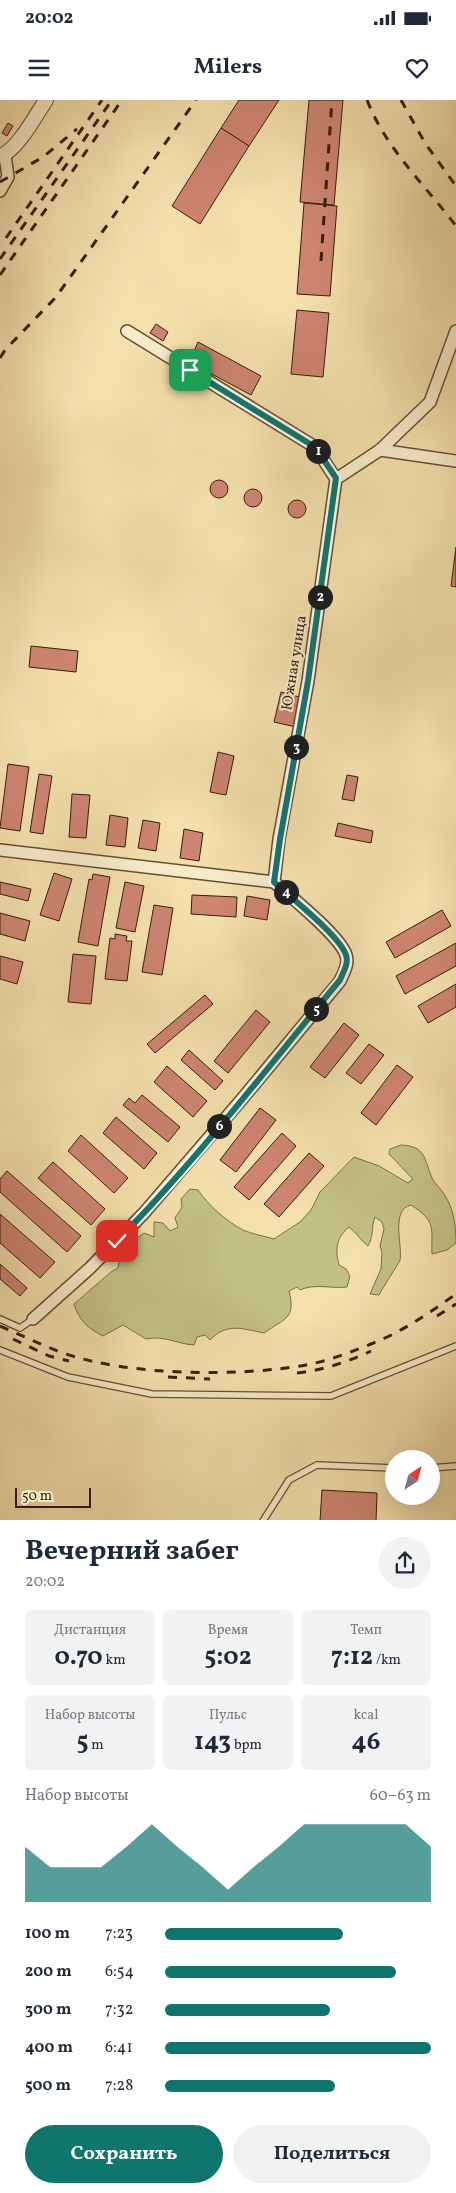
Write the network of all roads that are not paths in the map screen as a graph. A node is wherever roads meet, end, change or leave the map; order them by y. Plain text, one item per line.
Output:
1 (46, 100) edge
2 (3, 155) edge
3 (0, 190) edge
4 (456, 331) edge
5 (127, 332) dead end
6 (380, 450) junction
7 (456, 460) edge
8 (336, 478) junction
9 (0, 850) edge
10 (274, 882) junction
11 (33, 1319) joint
12 (0, 1320) edge
13 (456, 1346) edge
14 (0, 1350) edge
15 (456, 1466) edge
16 (440, 1467) edge
17 (385, 1468) edge
18 (263, 1520) edge

1 - 2 street
2 - 3 street
4 - 6 street
5 - 8 street
6 - 7 street
6 - 8 street
8 - 10 street, Южная улица
9 - 10 street
10 - 11 street
11 - 12 lane
13 - 14 lane
15 - 16 lane
17 - 18 lane

